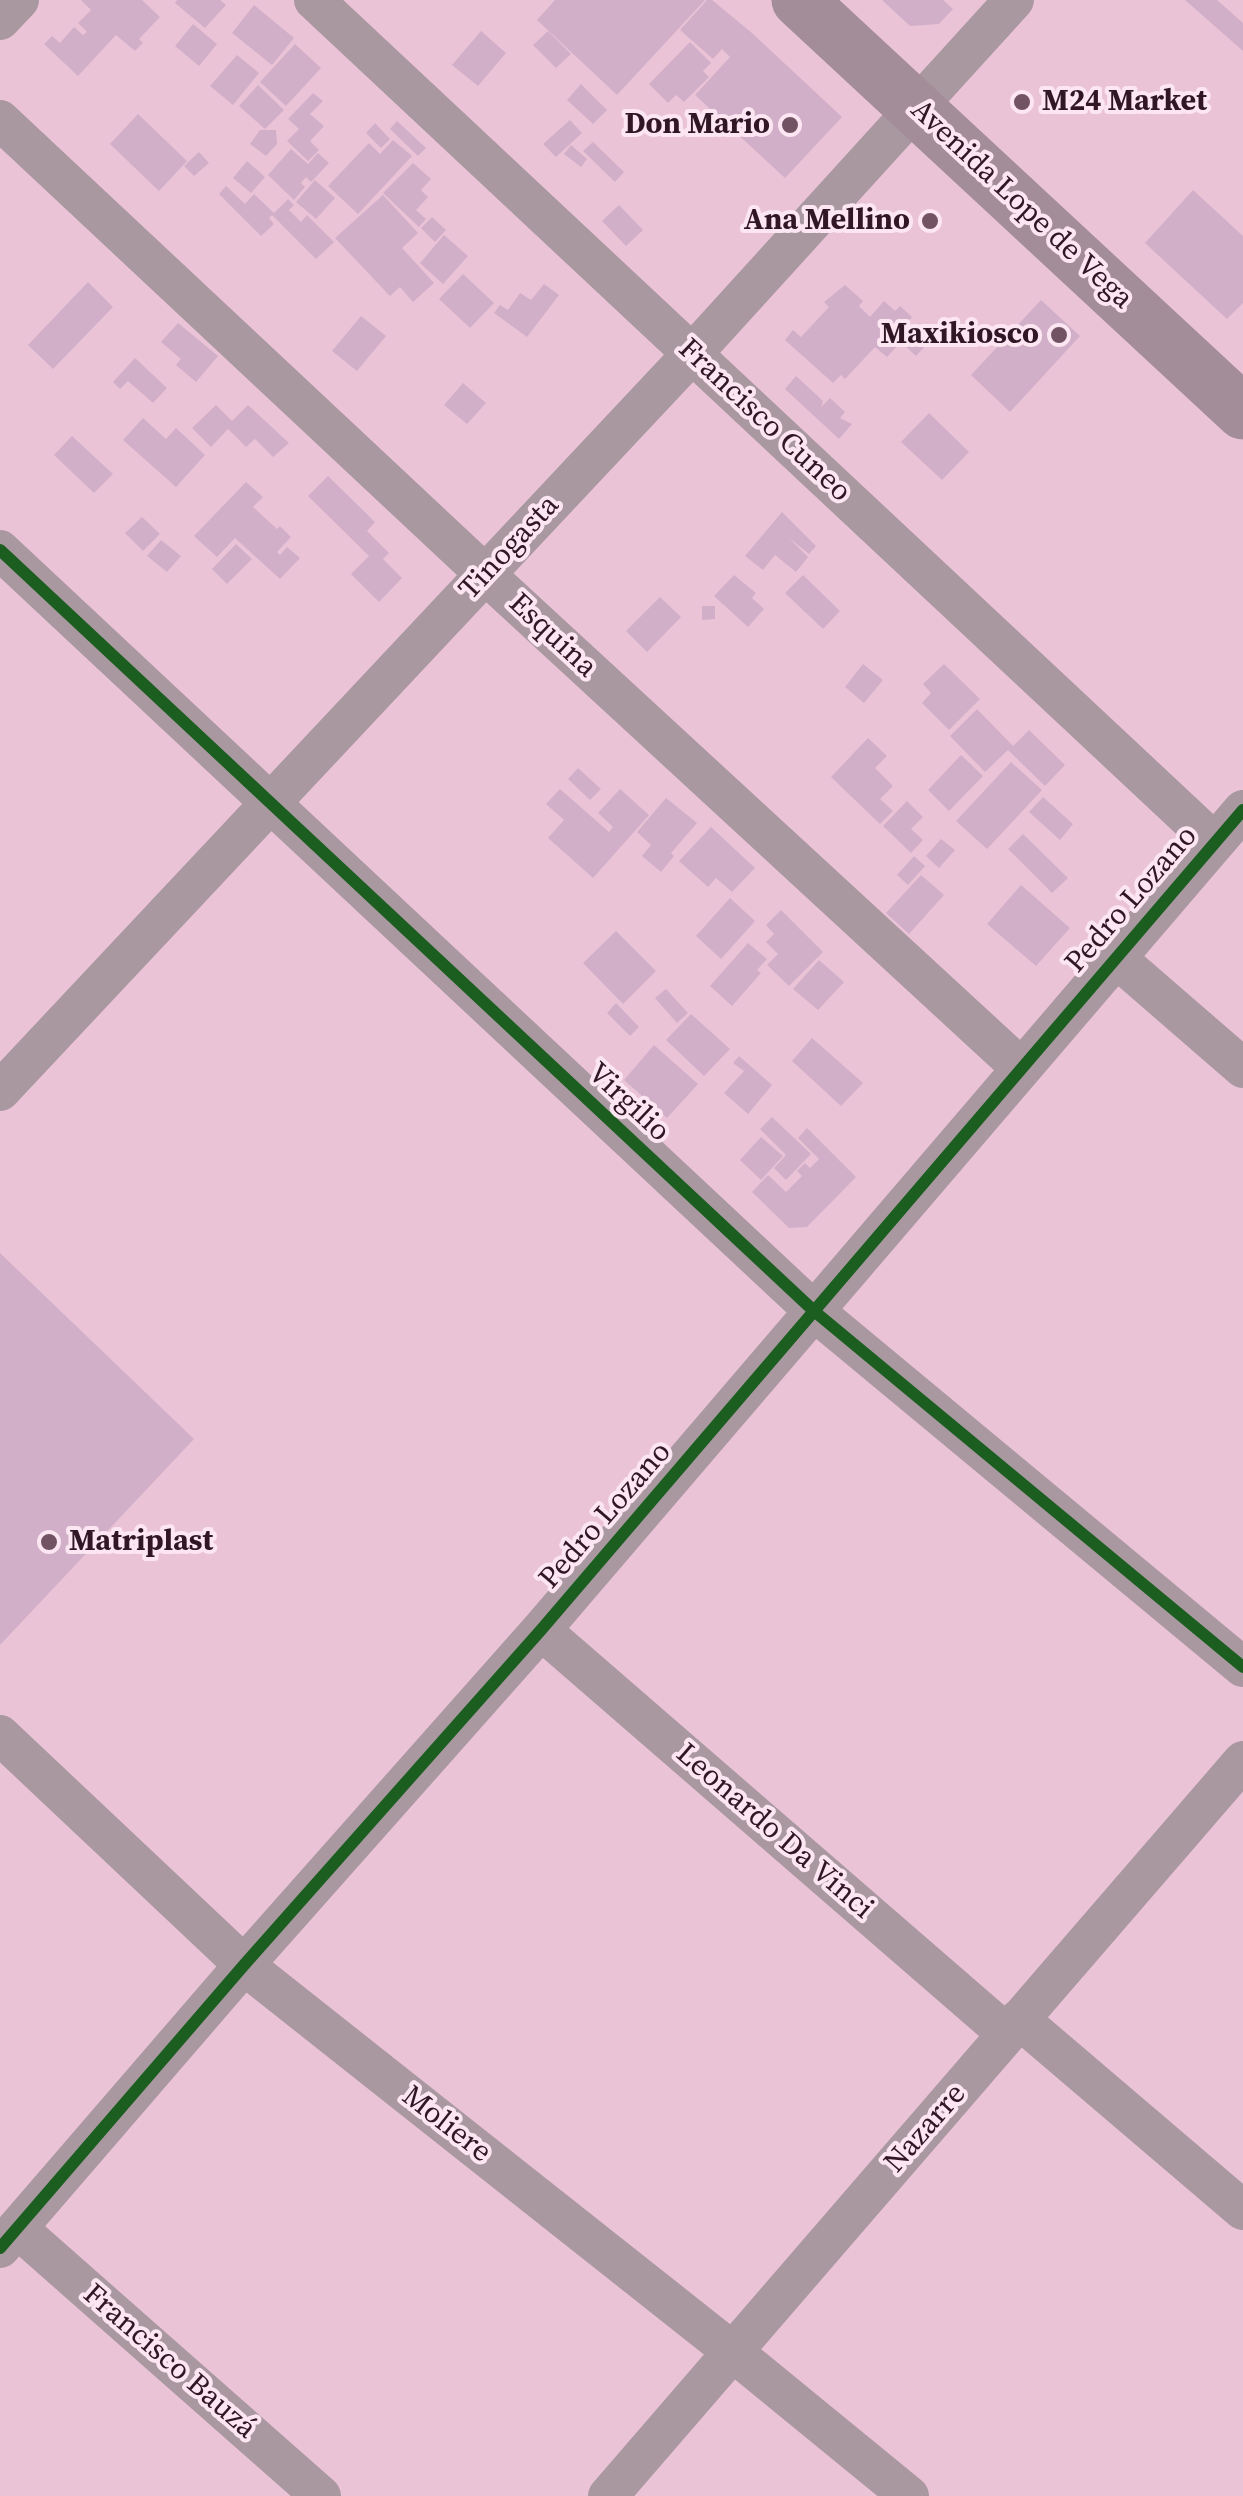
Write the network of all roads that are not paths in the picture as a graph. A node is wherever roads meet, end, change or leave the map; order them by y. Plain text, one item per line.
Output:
1 (19, 0) edge
2 (314, 0) edge
3 (799, 0) edge
4 (1014, 0) edge
5 (0, 20) edge
6 (916, 108) junction
7 (0, 120) edge
8 (692, 354) junction
9 (1243, 412) edge
10 (0, 550) edge
11 (486, 574) junction
12 (270, 804) junction
13 (1243, 810) edge
14 (1214, 842) junction
15 (1115, 957) junction
16 (1020, 1067) junction
17 (1243, 1068) edge
18 (0, 1091) edge
19 (814, 1311) junction
20 (540, 1630) junction
21 (1243, 1668) edge
22 (0, 1736) edge
23 (1243, 1762) edge
24 (244, 1965) junction
25 (1013, 2026) junction
26 (1243, 2210) edge
27 (10, 2224) edge
28 (733, 2352) junction
29 (321, 2496) edge
30 (608, 2496) edge
31 (908, 2496) edge

1 - 5 street
2 - 8 street, Francisco Cuneo
3 - 6 main road, Avenida Lope de Vega
4 - 6 street, Tinogasta
6 - 8 street, Tinogasta
6 - 9 main road, Avenida Lope de Vega
7 - 11 street, Esquina
8 - 11 street, Tinogasta
8 - 14 street, Francisco Cuneo
10 - 12 street, Virgilio
11 - 12 street, Tinogasta
11 - 16 street, Esquina
12 - 18 street, Tinogasta
12 - 19 street, Virgilio
13 - 14 street, Pedro Lozano
14 - 15 street, Pedro Lozano
15 - 16 street, Pedro Lozano
15 - 17 street
16 - 19 street, Pedro Lozano
19 - 20 street, Pedro Lozano
19 - 21 street, Virgilio
20 - 24 street, Pedro Lozano
20 - 25 street, Leonardo Da Vinci
22 - 24 street, Moliere
23 - 25 street, Nazarre
24 - 27 street, Pedro Lozano
24 - 28 street, Moliere
25 - 26 street, Leonardo Da Vinci
25 - 28 street, Nazarre
27 - 29 street, Francisco Bauzá
28 - 30 street, Nazarre
28 - 31 street, Moliere

